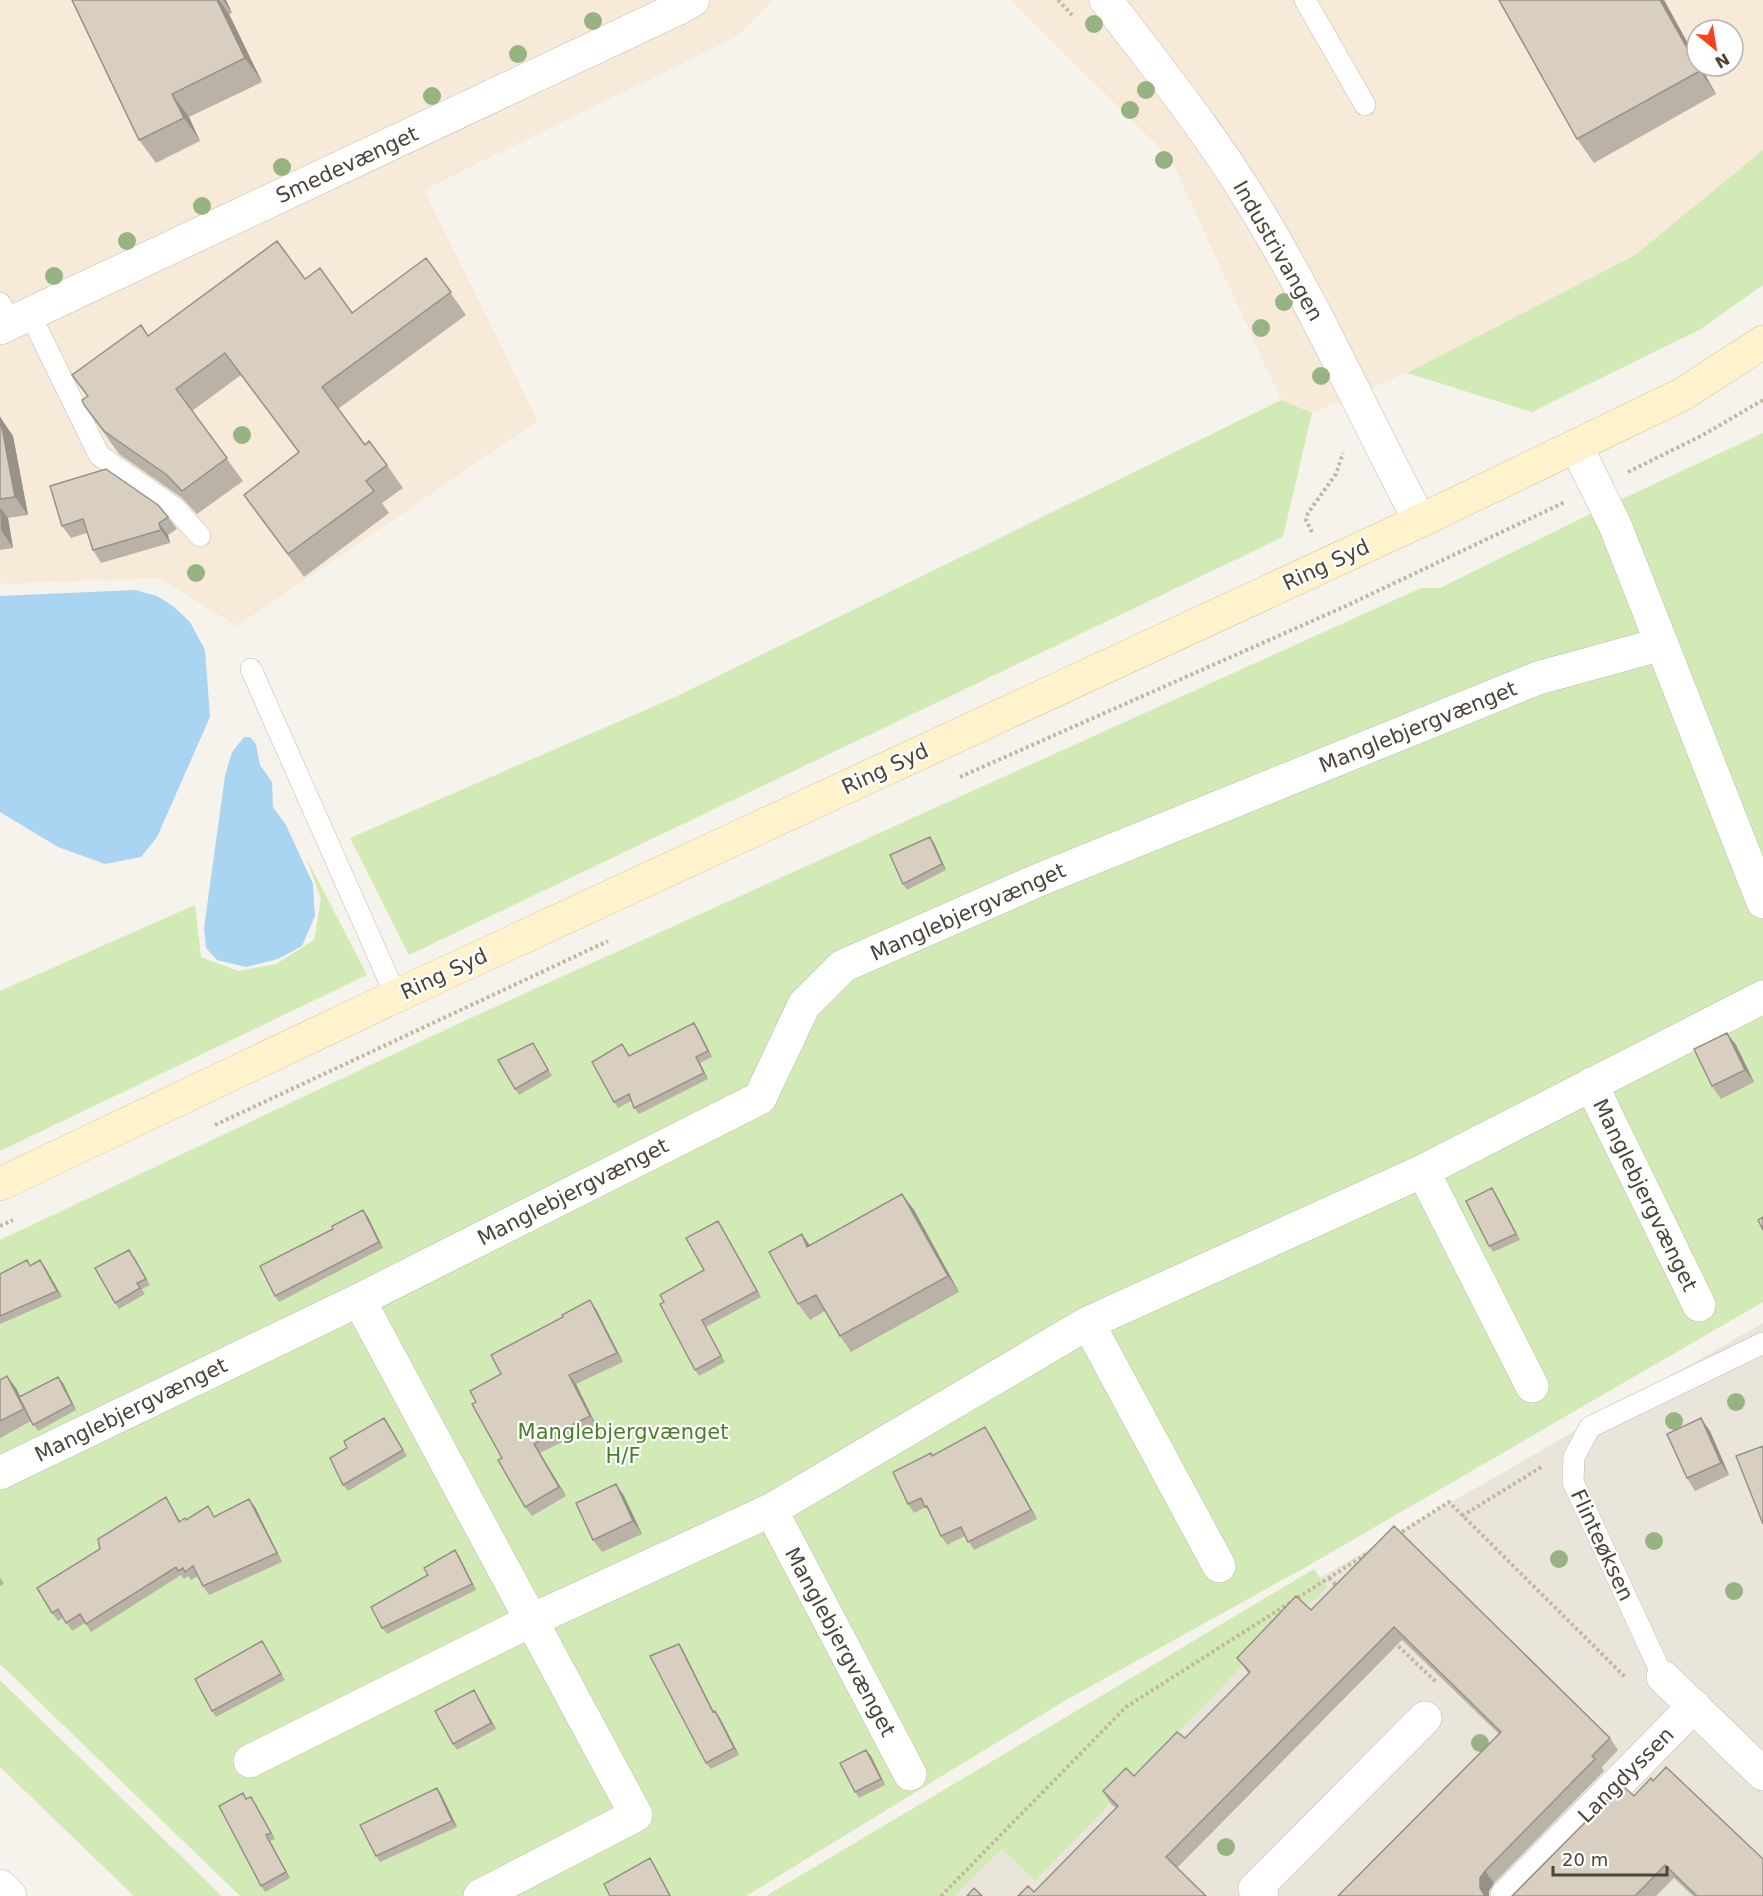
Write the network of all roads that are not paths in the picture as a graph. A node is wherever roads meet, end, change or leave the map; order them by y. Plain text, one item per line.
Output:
1 (693, 0) edge
2 (1106, 0) edge
3 (1305, 0) edge
4 (1365, 105) dead end
5 (10, 317) edge
6 (1763, 342) edge
7 (1576, 446) junction
8 (1420, 521) junction
9 (200, 536) dead end
10 (1662, 644) junction
11 (251, 669) dead end
12 (1763, 902) edge
13 (396, 996) junction
14 (1763, 997) edge
15 (1591, 1084) junction
16 (1423, 1171) junction
17 (0, 1184) edge
18 (359, 1300) junction
19 (1699, 1305) dead end
20 (1088, 1323) junction
21 (1763, 1343) edge
22 (1532, 1386) dead end
23 (0, 1473) edge
24 (771, 1510) junction
25 (1219, 1566) dead end
26 (532, 1620) junction
27 (1664, 1677) joint
28 (1694, 1706) junction
29 (1425, 1718) road end
30 (250, 1761) dead end
31 (910, 1774) dead end
32 (1763, 1774) edge
33 (0, 1886) edge
34 (10, 1896) edge
35 (480, 1896) edge
36 (1263, 1896) edge
37 (1507, 1896) edge

1 - 5 street, Smedevænget
2 - 8 street, Industrivangen
3 - 4 lane
5 - 9 lane
6 - 7 main road, Ring Syd
7 - 8 main road, Ring Syd
7 - 10 street
8 - 13 main road, Ring Syd
10 - 12 street
10 - 18 street, Manglebjergvænget
11 - 13 lane
13 - 17 main road, Ring Syd
14 - 15 street, Manglebjergvænget
15 - 16 street, Manglebjergvænget
15 - 19 street, Manglebjergvænget
16 - 20 street, Manglebjergvænget
16 - 22 street
18 - 23 street, Manglebjergvænget
18 - 26 street
20 - 24 street, Manglebjergvænget
20 - 25 street
21 - 27 lane, Flinteøksen
24 - 26 street, Manglebjergvænget
24 - 31 street, Manglebjergvænget
26 - 30 street, Manglebjergvænget
26 - 35 street
27 - 28 street, Flinteøksen
28 - 32 street, Flinteøksen
28 - 37 street, Langdyssen
29 - 36 street
33 - 34 street

